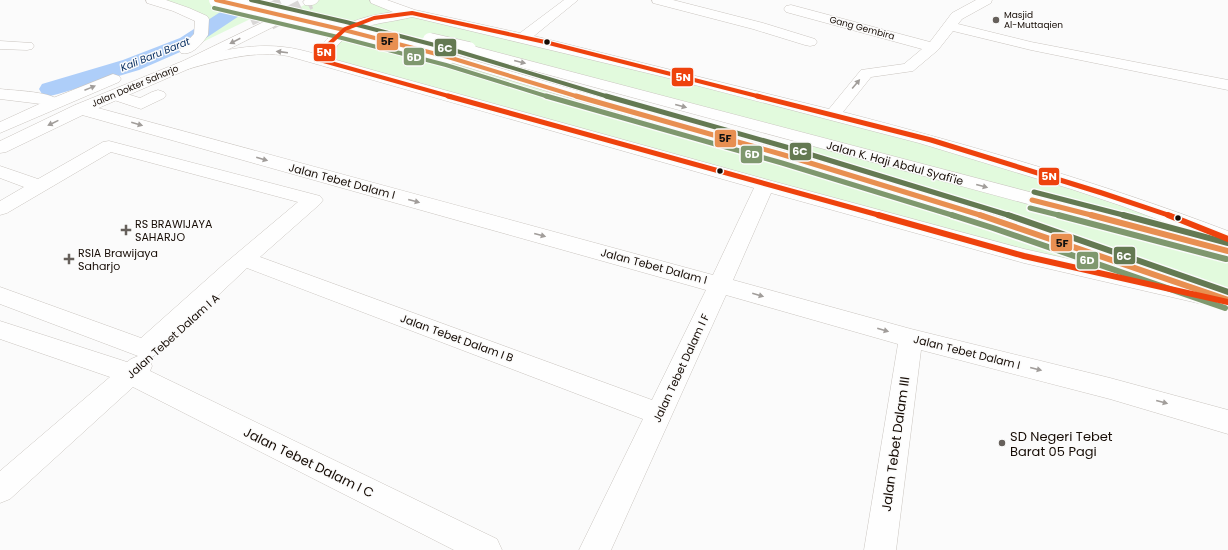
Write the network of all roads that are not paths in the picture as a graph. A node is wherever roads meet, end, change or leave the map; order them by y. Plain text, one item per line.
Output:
1 (152, 0) edge
2 (216, 0) edge
3 (251, 0) edge
4 (376, 0) edge
5 (572, 0) edge
6 (658, 0) edge
7 (960, 0) edge
8 (982, 2) edge
9 (787, 11) edge
10 (412, 13) junction
11 (250, 20) tunnel mouth
12 (270, 23) tunnel mouth
13 (758, 26) junction
14 (950, 26) junction
15 (524, 37) junction
16 (810, 42) dead end
17 (0, 45) edge
18 (27, 46) dead end
19 (933, 47) junction
20 (190, 52) junction
21 (164, 58) dead end
22 (320, 60) junction
23 (128, 73) dead end
24 (1228, 85) edge
25 (0, 94) edge
26 (114, 95) junction
27 (158, 95) dead end
28 (54, 103) junction
29 (81, 109) junction
30 (834, 115) junction
31 (0, 128) edge
32 (0, 148) edge
33 (0, 172) edge
34 (344, 182) junction
35 (765, 185) junction
36 (39, 186) junction
37 (0, 209) edge
38 (1228, 239) edge
39 (1228, 251) edge
40 (254, 263) junction
41 (720, 284) junction
42 (0, 295) edge
43 (1228, 301) edge
44 (0, 330) edge
45 (910, 338) junction
46 (131, 374) junction
47 (659, 414) junction
48 (1228, 422) edge
49 (0, 489) edge
50 (486, 550) edge
51 (595, 550) edge
52 (880, 550) edge

1 - 20 street
2 - 43 street, Jalan K. Haji Abdul Syafi'ie, bridge
3 -> 39 street, Jalan K. Haji Abdul Syafi'ie, bridge
4 - 10 street
5 - 15 street
6 - 13 street
7 - 8 street
8 - 14 street
9 - 13 street
9 - 19 street, Gang Gembira
10 - 15 street
10 - 22 street
11 - 20 street, Jalan Dokter Saharjo
12 -> 20 street, Jalan Dokter Saharjo
13 - 16 street
14 - 19 street
14 - 24 street
15 - 30 street
17 - 18 street
30 -> 19 street
20 - 21 street, Jalan Dokter Saharjo
22 -> 20 street
20 - 26 street, Jalan Dokter Saharjo
22 - 35 street
28 -> 23 street, Jalan Dokter Saharjo
25 - 28 street
26 - 27 street
26 - 29 street, Jalan Dokter Saharjo
28 - 31 street, Jalan Dokter Saharjo
29 -> 32 street, Jalan Dokter Saharjo
29 -> 34 street, Jalan Tebet Dalam I
30 - 38 street
33 - 36 street
34 - 40 street, Jalan Tebet Dalam I A
34 -> 41 street, Jalan Tebet Dalam I
35 - 41 street, Jalan Tebet Dalam I F
35 - 43 street
36 - 37 street
36 - 42 street
40 - 46 street, Jalan Tebet Dalam I A
40 - 47 street, Jalan Tebet Dalam I B
41 -> 45 street, Jalan Tebet Dalam I
41 - 47 street, Jalan Tebet Dalam I F
44 - 46 street, Jalan Tebet Dalam I C
45 -> 48 street, Jalan Tebet Dalam I
45 - 52 street, Jalan Tebet Dalam III
46 - 49 street, Jalan Tebet Dalam I A
46 - 50 street, Jalan Tebet Dalam I C
47 - 51 street, Jalan Tebet Dalam I F

